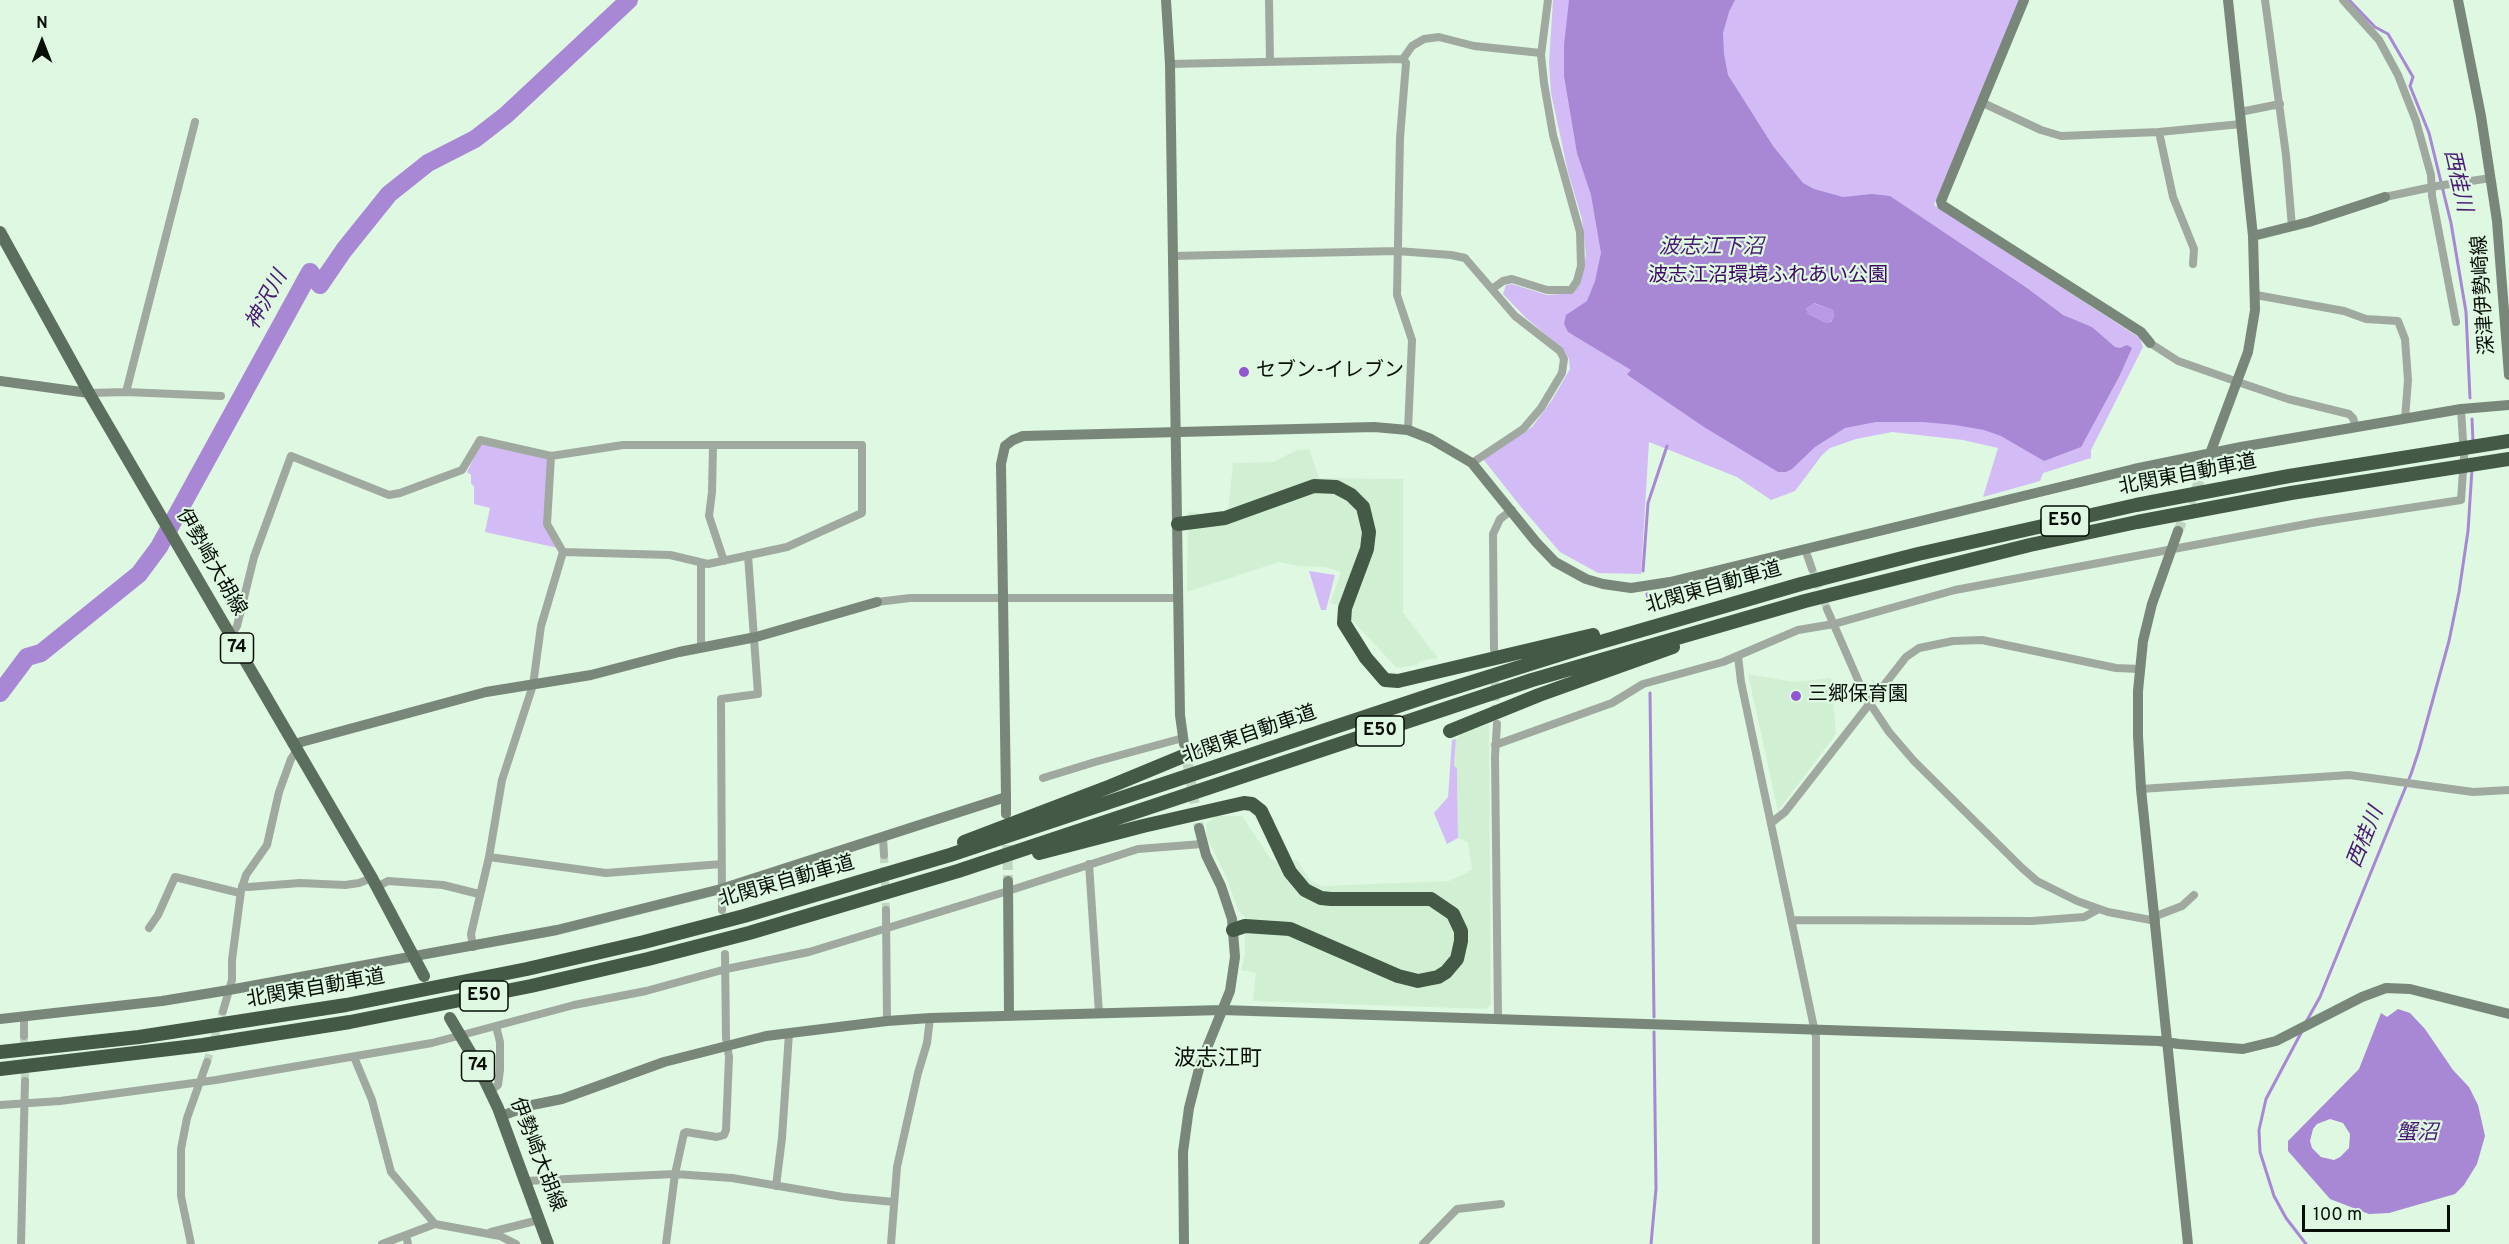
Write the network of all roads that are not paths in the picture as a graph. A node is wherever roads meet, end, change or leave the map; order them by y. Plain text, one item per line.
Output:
1 (1166, 0) edge
2 (1269, 0) edge
3 (1548, 0) edge
4 (2024, 0) edge
5 (2228, 0) edge
6 (2265, 0) edge
7 (2343, 0) edge
8 (2458, 0) edge
9 (1541, 53) junction
10 (1403, 59) junction
11 (1270, 61) junction
12 (1170, 64) junction
13 (1983, 103) junction
14 (2280, 104) junction
15 (2240, 112) junction
16 (195, 122) dead end
17 (2241, 124) junction
18 (2159, 132) junction
19 (2491, 178) junction
20 (2434, 186) junction
21 (2385, 197) joint
22 (2292, 227) junction
23 (0, 232) edge
24 (2253, 236) junction
25 (1397, 251) junction
26 (1172, 256) junction
27 (2193, 264) dead end
28 (1492, 289) junction
29 (2256, 295) junction
30 (2456, 322) dead end
31 (2150, 343) joint
32 (2509, 375) edge
33 (0, 381) edge
34 (2238, 382) junction
35 (126, 392) junction
36 (88, 393) junction
37 (221, 396) dead end
38 (2509, 405) edge
39 (2461, 410) junction
40 (2405, 419) junction
41 (2356, 427) junction
42 (1408, 430) junction
43 (1175, 434) junction
44 (2509, 441) edge
45 (713, 446) junction
46 (2210, 453) junction
47 (551, 456) junction
48 (2509, 459) edge
49 (1472, 463) junction
50 (2202, 475) tunnel mouth
51 (1512, 510) junction
52 (1178, 524) junction
53 (2178, 531) tunnel mouth
54 (1805, 549) junction
55 (2171, 549) junction
56 (563, 552) junction
57 (748, 555) junction
58 (724, 561) junction
59 (701, 563) junction
60 (1812, 569) tunnel mouth
61 (1004, 598) junction
62 (1178, 598) junction
63 (1805, 601) junction
64 (877, 602) joint
65 (1827, 609) tunnel mouth
66 (1693, 614) junction
67 (1336, 615) dead end
68 (1834, 624) junction
69 (231, 636) junction
70 (756, 637) junction
71 (701, 646) junction
72 (1494, 649) tunnel mouth
73 (1738, 656) junction
74 (2140, 669) junction
75 (533, 685) junction
76 (1869, 704) junction
77 (1497, 724) tunnel mouth
78 (1450, 731) dead end
79 (1184, 741) joint
80 (1212, 741) dead end
81 (1495, 745) junction
82 (296, 747) junction
83 (1043, 778) dead end
84 (2141, 789) junction
85 (2509, 790) edge
86 (1006, 797) junction
87 (1006, 814) dead end
88 (1771, 823) junction
89 (1199, 828) tunnel mouth
90 (883, 838) junction
91 (1202, 844) junction
92 (1291, 851) dead end
93 (884, 855) tunnel mouth
94 (489, 857) junction
95 (722, 864) junction
96 (1089, 864) junction
97 (958, 871) junction
98 (374, 883) junction
99 (1008, 886) junction
100 (848, 887) junction
101 (721, 889) junction
102 (241, 890) junction
103 (479, 894) junction
104 (2194, 895) dead end
105 (2099, 909) junction
106 (722, 910) dead end
107 (886, 910) tunnel mouth
108 (2156, 919) junction
109 (1792, 920) junction
110 (149, 928) dead end
111 (884, 928) junction
112 (1233, 930) junction
113 (473, 947) junction
114 (726, 954) dead end
115 (414, 956) junction
116 (726, 969) junction
117 (424, 976) dead end
118 (230, 990) junction
119 (1222, 1010) junction
120 (223, 1011) tunnel mouth
121 (1099, 1013) junction
122 (2509, 1014) edge
123 (1009, 1015) junction
124 (24, 1017) junction
125 (450, 1018) dead end
126 (930, 1018) junction
127 (1498, 1018) junction
128 (0, 1019) edge
129 (887, 1021) junction
130 (496, 1026) junction
131 (1814, 1029) junction
132 (789, 1033) junction
133 (24, 1036) tunnel mouth
134 (461, 1036) junction
135 (2169, 1042) junction
136 (726, 1046) junction
137 (0, 1052) edge
138 (354, 1057) junction
139 (207, 1062) tunnel mouth
140 (0, 1069) edge
141 (25, 1081) tunnel mouth
142 (200, 1082) junction
143 (490, 1091) junction
144 (23, 1103) junction
145 (0, 1105) edge
146 (501, 1116) junction
147 (675, 1174) junction
148 (525, 1181) junction
149 (776, 1186) junction
150 (894, 1202) junction
151 (1501, 1204) dead end
152 (539, 1220) junction
153 (435, 1224) junction
154 (486, 1234) junction
155 (407, 1240) edge
156 (21, 1244) edge
157 (191, 1244) edge
158 (382, 1244) edge
159 (516, 1244) edge
160 (548, 1244) edge
161 (666, 1244) edge
162 (891, 1244) edge
163 (1184, 1244) edge
164 (1424, 1244) edge
165 (1816, 1244) edge
166 (2188, 1244) edge

1 - 12 street
2 - 11 street
3 - 9 street
4 - 13 street
5 - 15 street
6 - 14 street
7 - 20 street
8 - 19 street, 深津伊勢崎線
9 - 10 street
9 - 28 street
10 - 11 street
10 - 25 street
11 - 12 street
12 - 26 street
13 - 18 street
13 - 31 street
14 - 15 street
14 - 22 street
15 - 17 street
16 - 35 street
17 - 18 street
17 - 24 street
18 - 27 street
19 - 20 street
19 - 32 street, 深津伊勢崎線
20 - 21 street
20 - 30 street
21 - 22 street
22 - 24 street
23 - 36 main road, 伊勢崎大胡線 / 74
24 - 29 street
25 - 26 street
25 - 28 street
25 - 42 street
26 - 43 street
28 - 49 street
29 - 34 street
29 - 40 street
31 - 34 street
33 - 36 street
34 - 41 street
34 - 46 street
35 - 36 street
35 - 37 street
36 - 69 main road, 伊勢崎大胡線 / 74
38 - 39 street
39 - 40 street
39 - 55 street
40 - 41 street
41 - 46 street
42 - 43 street
42 - 49 street
43 - 52 street
43 - 61 street
44 - 66 highway, 北関東自動車道 / E50
45 - 47 street
45 - 57 street
45 - 58 street
46 - 50 street
46 - 54 street
47 - 56 street
47 - 69 street
48 - 63 highway, 北関東自動車道 / E50
49 - 51 street
51 - 54 street
51 - 72 street
52 - 62 street
52 - 66 highway
52 - 67 highway
53 - 55 street
54 - 60 street
55 - 68 street
55 - 74 street
56 - 59 street
56 - 75 street
57 - 58 street
57 - 70 street
58 - 59 street
59 - 71 street
61 - 62 street
61 - 64 street
61 - 86 street
62 - 79 street
63 - 78 highway
63 - 97 highway, 北関東自動車道 / E50
64 - 70 street
65 - 68 street
66 - 100 highway, 北関東自動車道 / E50
68 - 73 street
68 - 76 street
69 - 82 main road, 伊勢崎大胡線 / 74
70 - 71 street
70 - 95 street
71 - 75 street
73 - 81 street
73 - 88 street
74 - 76 street
74 - 84 street
75 - 82 street
75 - 94 street
76 - 88 street
76 - 105 street
77 - 81 street
79 - 83 street
80 - 100 highway
81 - 127 street
82 - 98 main road, 伊勢崎大胡線 / 74
82 - 102 street
84 - 85 street
84 - 108 street
86 - 87 street
86 - 90 street
88 - 109 street
89 - 91 street
90 - 93 street
90 - 101 street
91 - 96 street
91 - 112 street
92 - 112 highway
94 - 95 street
94 - 103 street
95 - 101 street
96 - 99 street
96 - 121 street
97 - 112 highway
97 - 140 highway, 北関東自動車道 / E50
98 - 102 street
98 - 103 street
98 - 115 main road, 伊勢崎大胡線 / 74
99 - 111 street
99 - 123 street
100 - 137 highway, 北関東自動車道 / E50
101 - 106 street
101 - 113 street
102 - 110 street
102 - 118 street
103 - 113 street
104 - 108 street
105 - 108 street
105 - 109 street
107 - 111 street
108 - 135 street
109 - 131 street
111 - 116 street
111 - 129 street
112 - 119 street
113 - 115 street
114 - 116 street
115 - 117 main road, 伊勢崎大胡線 / 74
115 - 118 street
116 - 130 street
116 - 136 street
118 - 120 street
118 - 124 street
119 - 121 street
119 - 127 street
119 - 163 street
121 - 123 street
122 - 135 street
123 - 126 street
124 - 128 street
124 - 133 street
125 - 134 main road, 伊勢崎大胡線 / 74
126 - 129 street
126 - 150 street
127 - 131 street
129 - 132 street
130 - 134 street
130 - 143 street
131 - 135 street
131 - 165 street
132 - 136 street
132 - 149 street
134 - 138 street
134 - 143 main road, 伊勢崎大胡線 / 74
135 - 166 street
136 - 146 street
136 - 147 street
138 - 142 street
138 - 153 street
139 - 142 street
141 - 144 street
142 - 144 street
142 - 157 street
143 - 146 main road, 伊勢崎大胡線 / 74
144 - 145 street
144 - 156 street
146 - 148 main road, 伊勢崎大胡線 / 74
147 - 148 street
147 - 149 street
147 - 161 street
148 - 152 main road, 伊勢崎大胡線 / 74
149 - 150 street
150 - 162 street
151 - 164 street
152 - 154 street
152 - 160 main road, 伊勢崎大胡線 / 74
153 - 154 street
153 - 155 street
154 - 159 street
155 - 158 street

